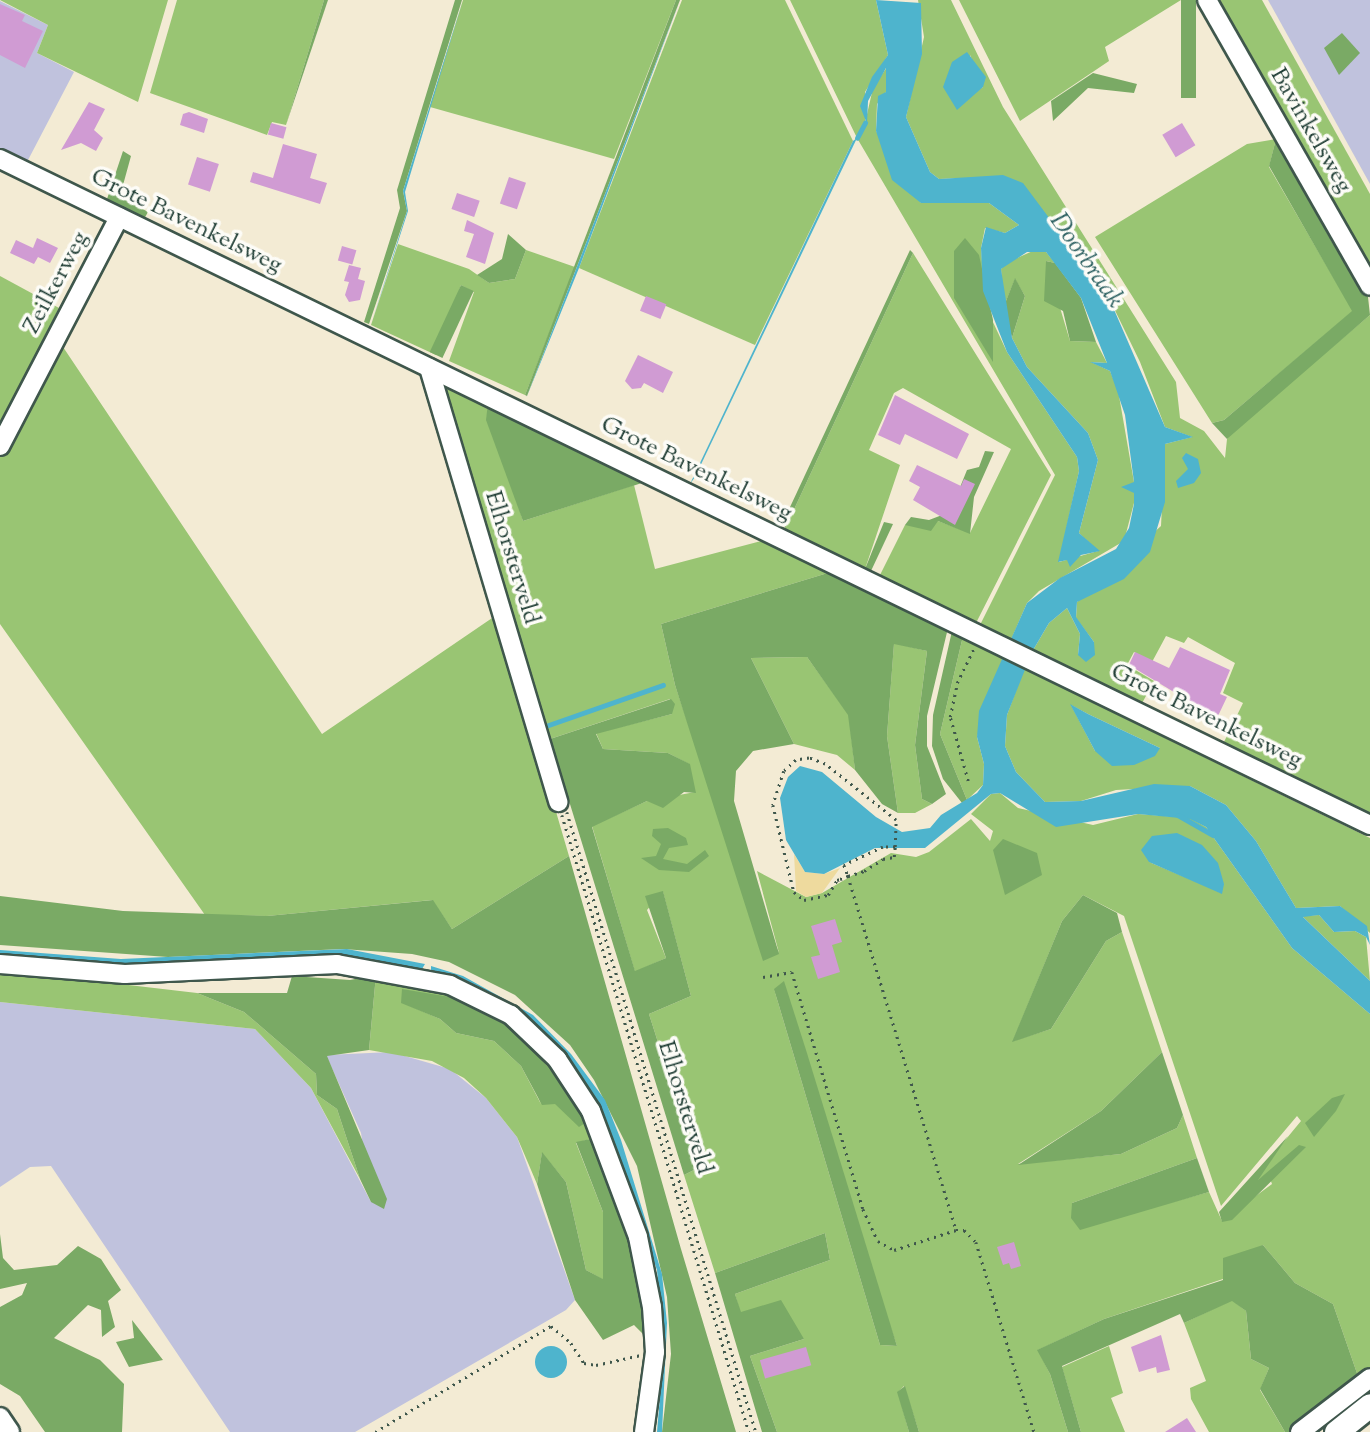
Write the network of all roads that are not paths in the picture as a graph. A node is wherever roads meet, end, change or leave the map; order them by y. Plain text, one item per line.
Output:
1 (1207, 0) edge
2 (0, 159) edge
3 (119, 217) junction
4 (1370, 286) edge
5 (429, 368) junction
6 (0, 446) edge
7 (558, 802) road end
8 (1370, 825) edge
9 (0, 964) edge
10 (1370, 1378) edge
11 (1370, 1405) edge
12 (0, 1417) edge
13 (10, 1432) edge
14 (645, 1432) edge
15 (1300, 1432) edge
16 (1336, 1432) edge

1 - 4 street, Bavinkelsweg
2 - 3 street, Grote Bavenkelsweg
3 - 5 street, Grote Bavenkelsweg
3 - 6 street, Zeilkerweg
5 - 7 street, Elhorsterveld
5 - 8 street, Grote Bavenkelsweg
9 - 14 street
10 - 15 street
11 - 16 main road
12 - 13 street

